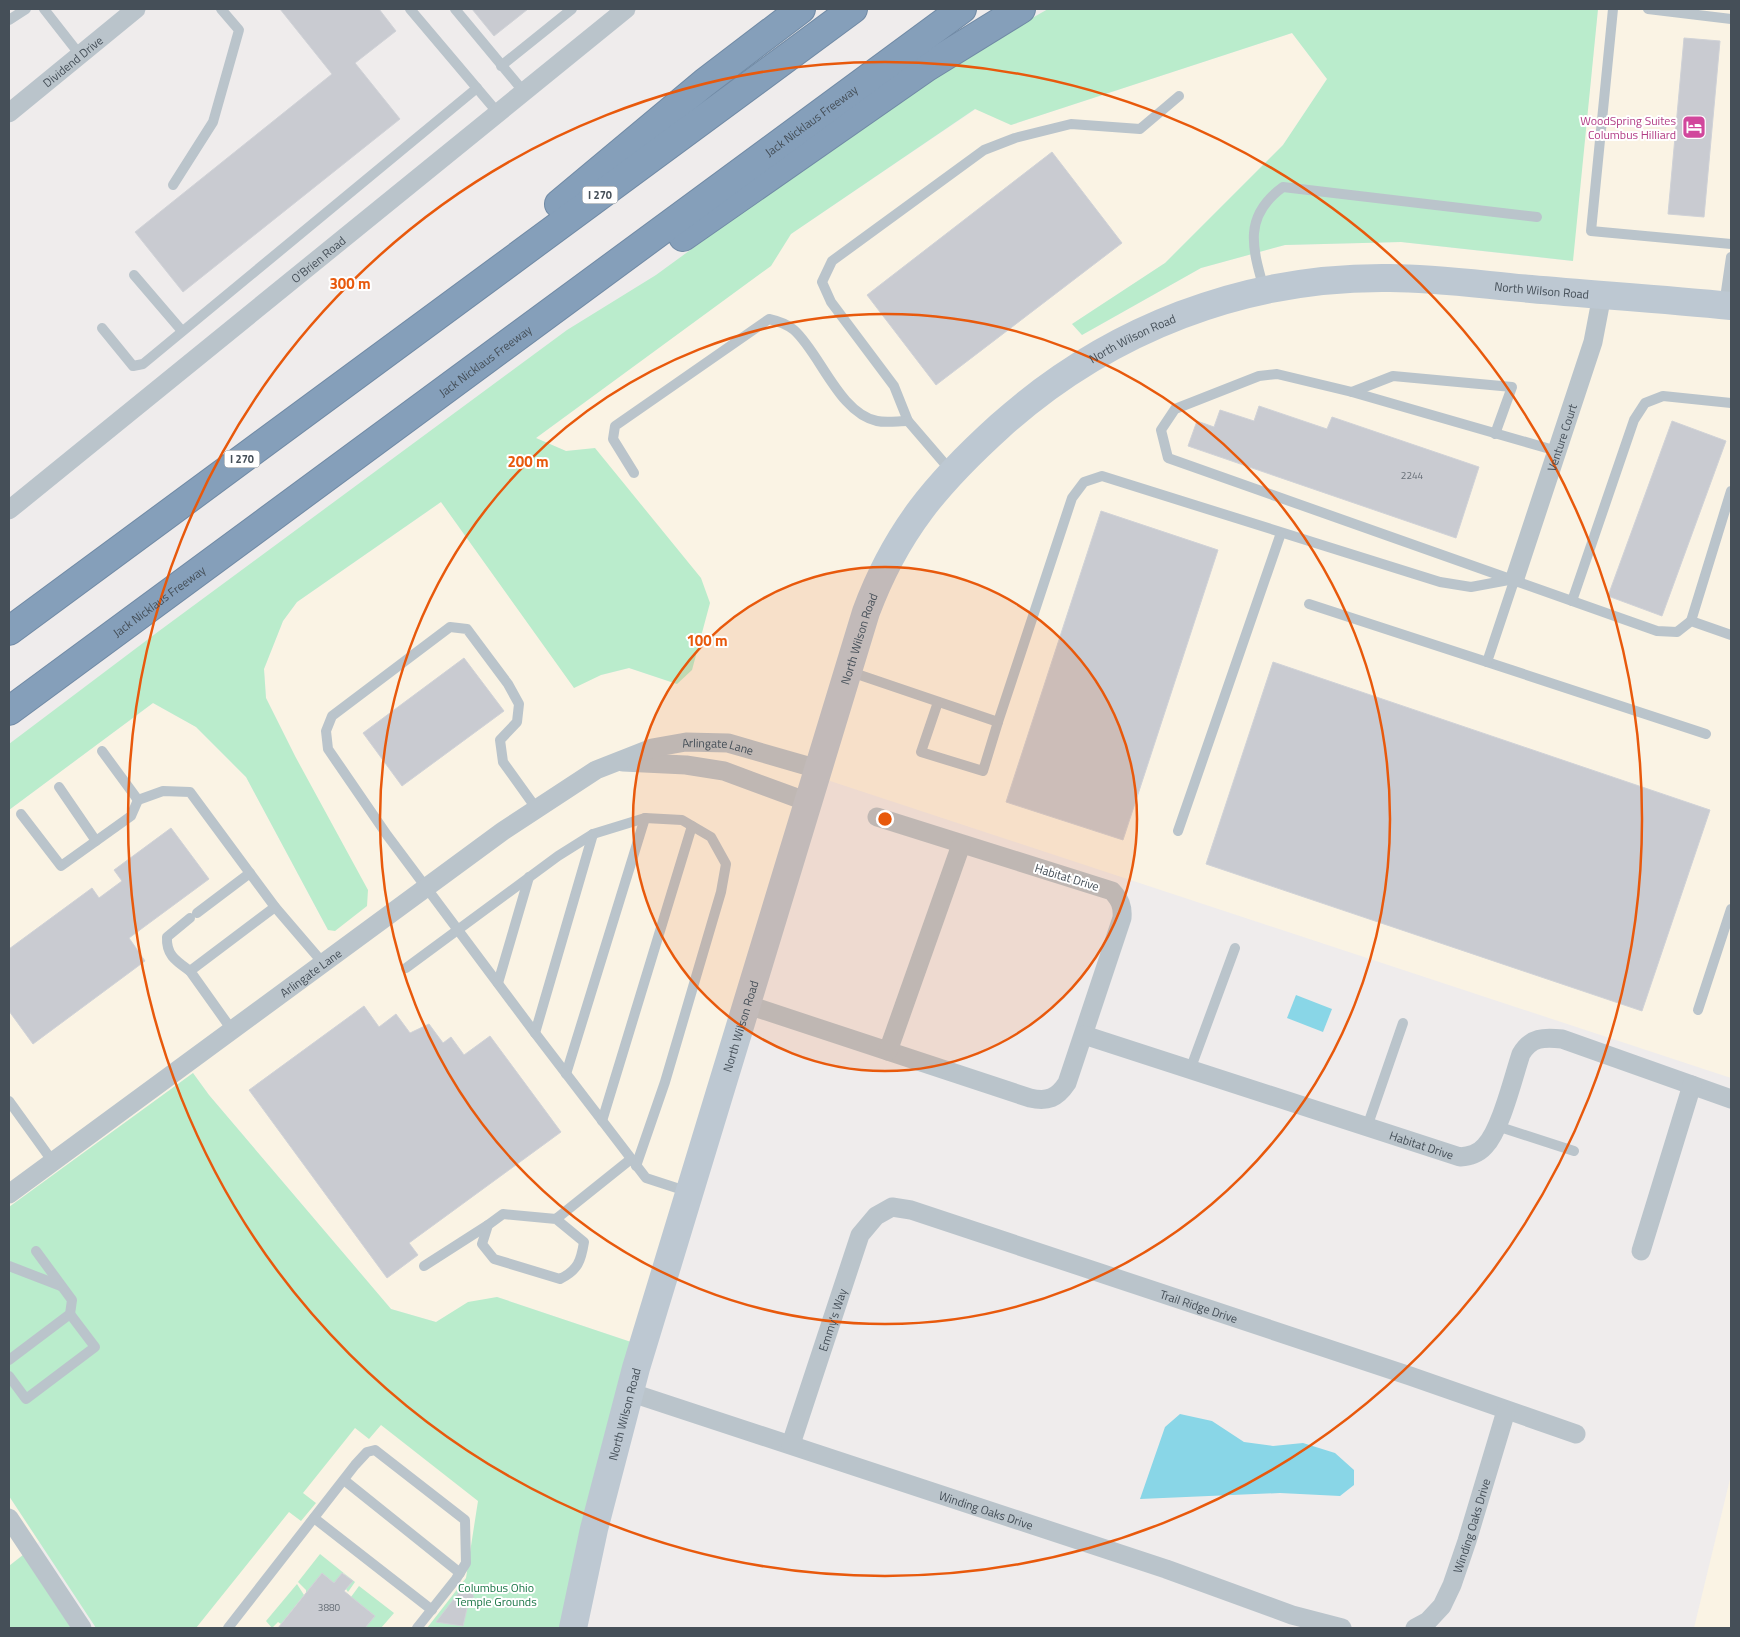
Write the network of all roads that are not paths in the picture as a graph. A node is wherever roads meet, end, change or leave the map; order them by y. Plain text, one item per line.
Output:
1 (26, 9) edge
2 (44, 9) edge
3 (136, 9) edge
4 (221, 9) edge
5 (410, 9) edge
6 (455, 9) edge
7 (572, 9) edge
8 (626, 9) edge
9 (801, 9) edge
10 (853, 9) edge
11 (962, 9) edge
12 (1021, 9) edge
13 (1613, 9) edge
14 (1648, 9) edge
15 (1731, 19) edge
16 (9, 20) edge
17 (80, 55) junction
18 (502, 66) junction
19 (477, 88) junction
20 (524, 92) junction
21 (1179, 96) dead end
22 (9, 113) edge
23 (498, 113) junction
24 (173, 185) dead end
25 (1537, 217) dead end
26 (1731, 244) edge
27 (1731, 257) edge
28 (134, 275) dead end
29 (1264, 289) junction
30 (1602, 295) junction
31 (1728, 305) edge
32 (543, 317) junction
33 (102, 328) dead end
34 (182, 331) junction
35 (348, 381) junction
36 (1352, 392) junction
37 (1731, 403) edge
38 (908, 422) junction
39 (1495, 434) junction
40 (1557, 450) junction
41 (952, 472) junction
42 (634, 473) dead end
43 (1731, 491) edge
44 (1729, 508) edge
45 (9, 510) edge
46 (1281, 533) junction
47 (1514, 578) junction
48 (1572, 601) junction
49 (1309, 604) dead end
50 (1691, 621) junction
51 (9, 630) edge
52 (1731, 635) edge
53 (1487, 662) junction
54 (847, 671) junction
55 (938, 702) junction
56 (9, 711) edge
57 (998, 722) junction
58 (1706, 734) dead end
59 (102, 751) dead end
60 (617, 762) junction
61 (818, 769) junction
62 (58, 787) dead end
63 (138, 800) junction
64 (808, 802) junction
65 (536, 808) junction
66 (21, 814) dead end
67 (645, 818) junction
68 (877, 818) dead end
69 (692, 826) junction
70 (1178, 832) dead end
71 (593, 834) junction
72 (96, 841) junction
73 (961, 845) junction
74 (250, 873) junction
75 (529, 876) junction
76 (428, 886) junction
77 (276, 907) junction
78 (1731, 908) edge
79 (458, 929) junction
80 (1235, 948) dead end
81 (323, 963) junction
82 (406, 968) dead end
83 (190, 971) junction
84 (498, 983) junction
85 (748, 1005) junction
86 (1698, 1010) dead end
87 (1403, 1023) dead end
88 (232, 1030) junction
89 (535, 1033) junction
90 (1084, 1035) junction
91 (888, 1051) junction
92 (1190, 1070) junction
93 (566, 1074) junction
94 (1692, 1085) junction
95 (1731, 1099) edge
96 (9, 1101) edge
97 (602, 1121) junction
98 (1497, 1126) junction
99 (1368, 1127) junction
100 (1574, 1151) dead end
101 (53, 1162) junction
102 (633, 1163) junction
103 (690, 1192) junction
104 (9, 1194) edge
105 (892, 1207) joint
106 (556, 1219) junction
107 (488, 1225) junction
108 (36, 1251) dead end
109 (1641, 1251) dead end
110 (9, 1266) edge
111 (424, 1266) dead end
112 (63, 1287) junction
113 (70, 1314) junction
114 (9, 1360) edge
115 (9, 1376) edge
116 (630, 1392) junction
117 (1506, 1411) junction
118 (1576, 1434) dead end
119 (791, 1444) junction
120 (344, 1480) junction
121 (314, 1518) junction
122 (12, 1530) edge
123 (460, 1573) junction
124 (432, 1610) junction
125 (82, 1628) edge
126 (228, 1628) edge
127 (416, 1628) edge
128 (573, 1628) edge
129 (1342, 1628) edge
130 (1415, 1628) edge

1 - 16 lane
2 - 17 lane
3 - 17 street, Dividend Drive
4 - 24 lane
5 - 19 lane
6 - 18 lane
7 - 18 lane
8 - 20 street, O'Brien Road
9 - 35 highway
10 - 35 highway, I 270
11 - 32 highway, Jack Nicklaus Freeway
12 - 32 highway
13 - 26 lane
14 - 15 lane
17 - 22 street, Dividend Drive
18 - 20 lane
19 - 23 lane
19 - 34 lane
20 - 23 street, O'Brien Road
21 - 38 lane
23 - 45 street, O'Brien Road
25 - 29 lane
27 - 31 lane
28 - 34 lane
29 - 30 main road, North Wilson Road
29 - 41 main road, North Wilson Road
30 - 31 main road, North Wilson Road
30 - 40 street, Venture Court
32 - 56 highway, Jack Nicklaus Freeway
33 - 34 lane
35 - 51 highway, I 270
36 - 39 lane
36 - 39 lane
36 - 47 lane
37 - 48 lane
38 - 41 lane
38 - 42 lane
39 - 40 lane
40 - 47 street, Venture Court
41 - 54 main road, North Wilson Road
43 - 44 lane
44 - 50 lane
46 - 47 lane
46 - 57 lane
46 - 70 lane
47 - 48 lane
47 - 53 lane
48 - 50 lane
49 - 53 lane
50 - 52 lane
53 - 58 lane
54 - 55 lane
54 - 61 main road, North Wilson Road
55 - 57 lane
55 - 57 lane
59 - 63 lane
60 - 61 street, Arlingate Lane
60 - 64 street, Arlingate Lane
60 - 65 street, Arlingate Lane
61 - 64 main road, North Wilson Road
62 - 72 lane
63 - 72 lane
63 - 74 lane
64 - 85 main road, North Wilson Road
65 - 76 street, Arlingate Lane
65 - 76 lane
66 - 72 lane
67 - 69 lane
67 - 71 lane
67 - 93 lane
68 - 73 street, Habitat Drive
69 - 97 lane
69 - 102 lane
71 - 75 lane
71 - 89 lane
73 - 90 street, Habitat Drive
73 - 91 street
74 - 77 lane
74 - 83 lane
75 - 79 lane
75 - 84 lane
76 - 79 lane
76 - 81 street, Arlingate Lane
77 - 81 lane
77 - 83 lane
78 - 86 lane
79 - 82 lane
79 - 84 lane
80 - 92 lane
81 - 88 street, Arlingate Lane
83 - 88 lane
84 - 89 lane
85 - 91 street, Habitat Drive
85 - 103 main road, North Wilson Road
87 - 99 lane
88 - 101 street, Arlingate Lane
89 - 93 lane
90 - 91 street, Habitat Drive
90 - 92 street, Habitat Drive
92 - 99 street, Habitat Drive
93 - 97 lane
94 - 95 street, Habitat Drive
94 - 98 street, Habitat Drive
94 - 109 street
96 - 101 lane
97 - 102 lane
98 - 99 street, Habitat Drive
98 - 100 lane
101 - 104 street, Arlingate Lane
102 - 103 lane
102 - 106 lane
103 - 116 main road, North Wilson Road
105 - 117 street, Trail Ridge Drive
105 - 119 street, Emmy's Way
106 - 107 lane
106 - 107 lane
107 - 111 lane
108 - 112 lane
110 - 112 lane
112 - 113 lane
113 - 114 lane
113 - 115 lane
116 - 119 street, Winding Oaks Drive
116 - 128 main road, North Wilson Road
117 - 118 street, Trail Ridge Drive
117 - 130 street, Winding Oaks Drive
119 - 129 street, Winding Oaks Drive
120 - 121 lane
120 - 123 lane
120 - 123 lane
121 - 124 lane
121 - 126 lane
122 - 125 street
123 - 124 lane
124 - 127 lane

